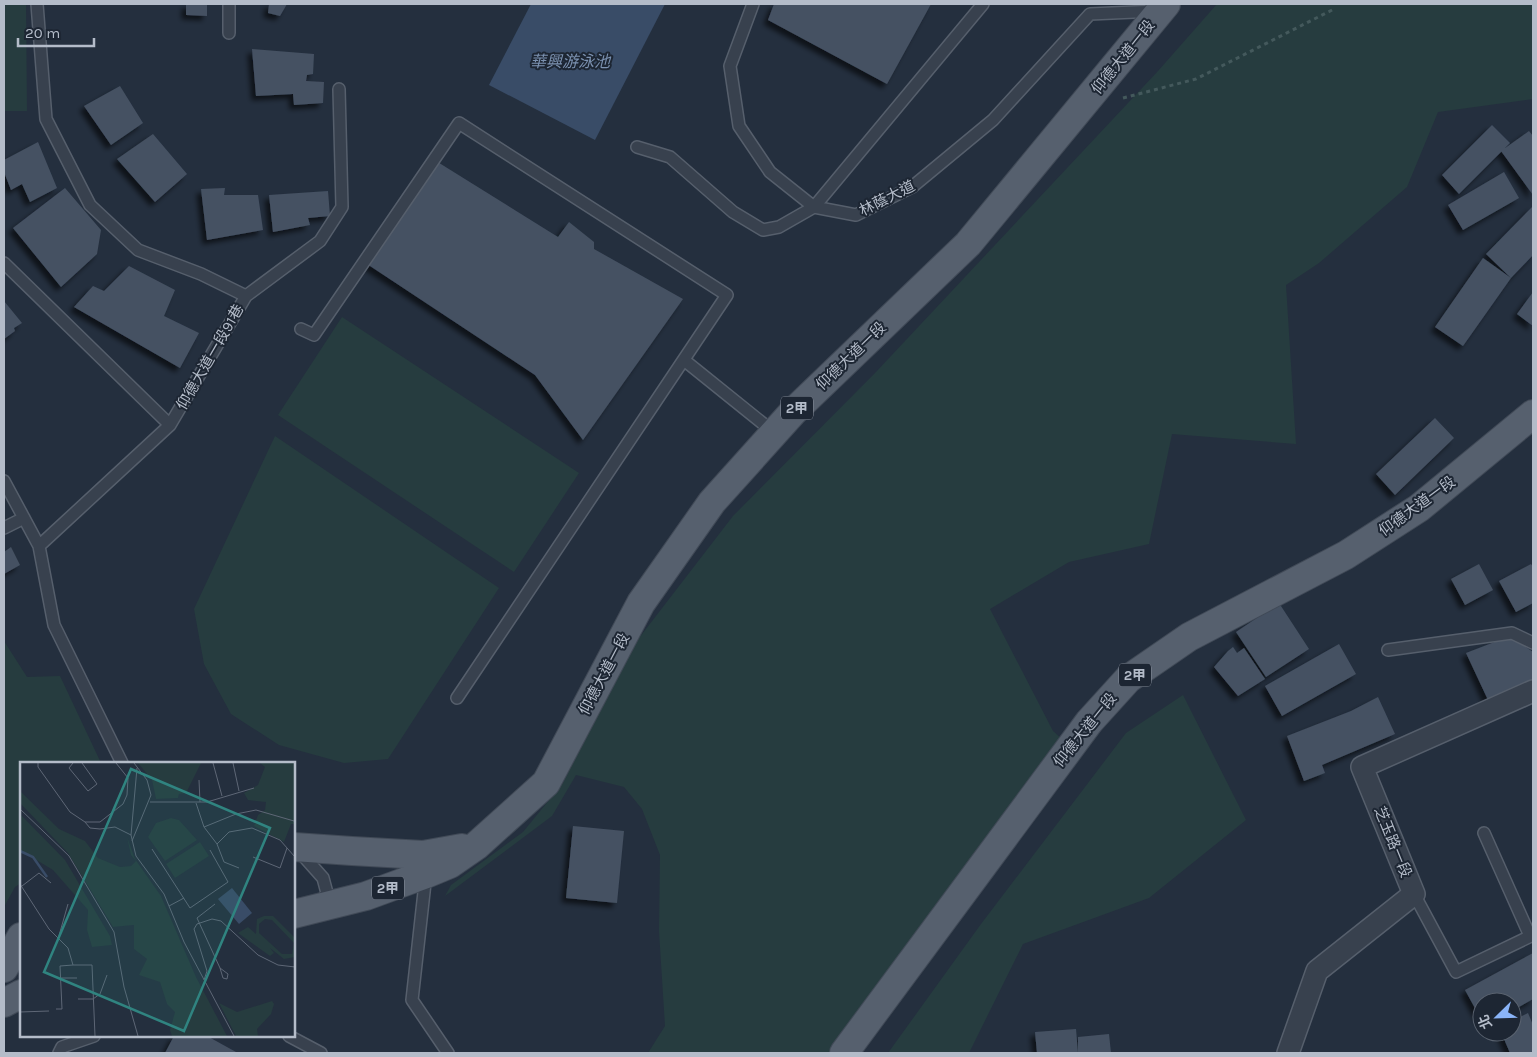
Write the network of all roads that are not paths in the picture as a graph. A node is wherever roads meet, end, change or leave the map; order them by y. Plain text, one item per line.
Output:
1 (36, 4) edge
2 (229, 4) edge
3 (753, 4) edge
4 (983, 4) edge
5 (1163, 8) edge
6 (229, 33) dead end
7 (339, 89) dead end
8 (637, 147) dead end
9 (814, 207) junction
10 (4, 264) edge
11 (246, 296) junction
12 (301, 329) dead end
13 (684, 360) junction
14 (1533, 414) edge
15 (170, 425) junction
16 (773, 435) junction
17 (4, 481) edge
18 (24, 518) junction
19 (4, 528) edge
20 (39, 546) junction
21 (1533, 643) edge
22 (1388, 650) dead end
23 (1533, 691) edge
24 (457, 698) dead end
25 (122, 762) edge
26 (1484, 833) dead end
27 (476, 846) junction
28 (295, 847) edge
29 (295, 848) edge
30 (426, 874) junction
31 (1414, 894) junction
32 (306, 911) edge
33 (1532, 936) edge
34 (20, 939) edge
35 (4, 968) edge
36 (20, 995) edge
37 (4, 1003) edge
38 (91, 1037) edge
39 (291, 1037) edge
40 (59, 1053) edge
41 (321, 1053) edge
42 (448, 1053) edge
43 (844, 1053) edge
44 (1288, 1053) edge

1 - 11 lane, 仰德大道一段91巷
2 - 6 lane
3 - 9 lane, 林蔭大道
4 - 9 lane
5 - 9 lane, 林蔭大道
5 - 16 main road, 仰德大道一段 / 2甲
7 - 11 lane
8 - 9 lane
10 - 15 lane
11 - 15 lane, 仰德大道一段91巷
12 - 13 lane
13 - 16 lane
13 - 24 lane
14 - 43 main road, 仰德大道一段 / 2甲
15 - 20 lane, 仰德大道一段91巷
16 - 27 main road, 仰德大道一段 / 2甲
17 - 18 lane
18 - 19 lane
18 - 20 lane
20 - 25 lane
21 - 22 lane
23 - 31 street, 芝玉路一段
26 - 33 lane
27 - 28 main road
27 - 30 main road, 仰德大道一段 / 2甲
29 - 32 lane
30 - 32 main road, 仰德大道一段 / 2甲
30 - 42 lane
31 - 33 lane
31 - 44 street, 芝玉路一段
34 - 35 main road
36 - 37 main road
38 - 40 lane
39 - 41 lane

